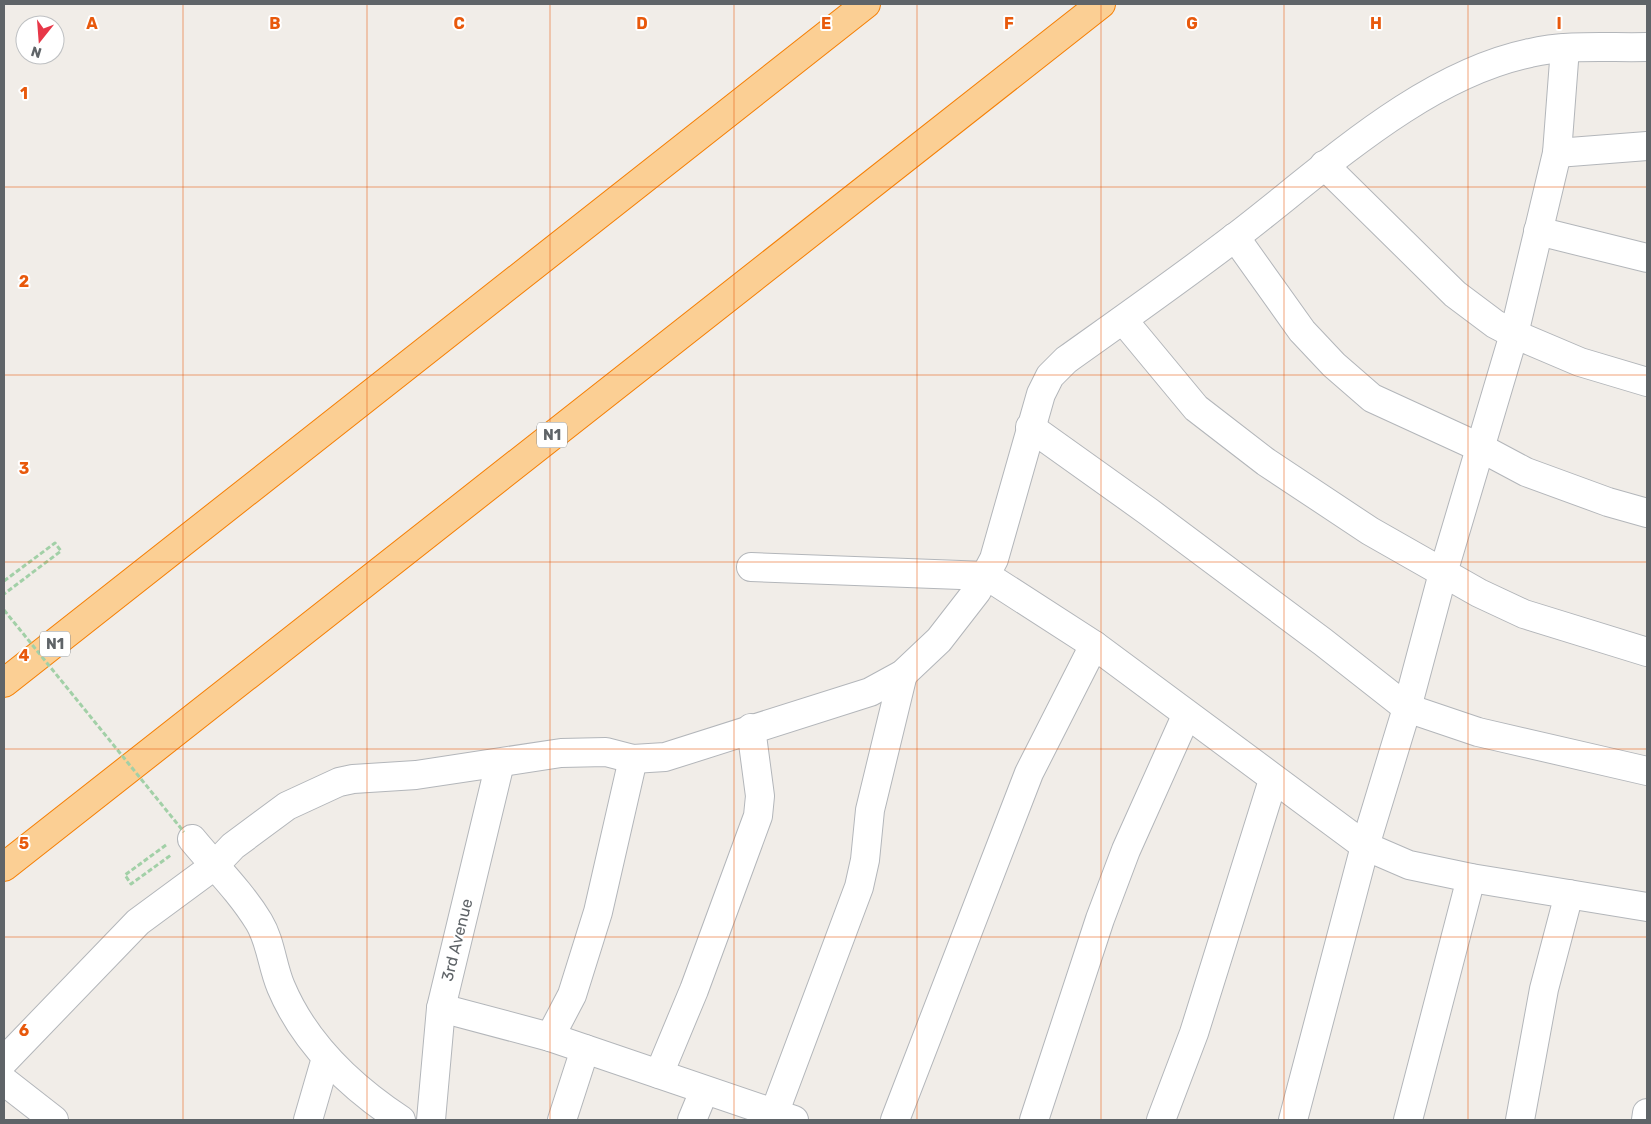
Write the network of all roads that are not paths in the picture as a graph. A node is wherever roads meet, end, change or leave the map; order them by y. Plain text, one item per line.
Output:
1 (866, 4) edge
2 (1101, 4) edge
3 (1647, 47) edge
4 (1565, 48) junction
5 (1647, 146) edge
6 (1557, 153) junction
7 (1324, 166) junction
8 (1538, 231) junction
9 (1235, 238) junction
10 (1647, 258) edge
11 (1123, 320) junction
12 (1514, 334) junction
13 (1647, 382) edge
14 (1030, 427) junction
15 (1481, 448) junction
16 (1647, 513) edge
17 (751, 567) dead end
18 (1443, 573) junction
19 (987, 576) junction
20 (1094, 645) junction
21 (1647, 652) edge
22 (903, 674) junction
23 (4, 683) edge
24 (1407, 708) junction
25 (1186, 716) junction
26 (751, 728) junction
27 (633, 759) junction
28 (500, 763) junction
29 (1647, 771) edge
30 (1273, 780) junction
31 (181, 838) road end
32 (1365, 846) junction
33 (214, 866) junction
34 (4, 867) edge
35 (1471, 878) junction
36 (1569, 894) junction
37 (1647, 907) edge
38 (441, 1008) junction
39 (550, 1037) junction
40 (584, 1049) junction
41 (326, 1058) junction
42 (4, 1061) edge
43 (659, 1074) junction
44 (4, 1081) edge
45 (704, 1090) junction
46 (1647, 1114) edge
47 (784, 1117) edge
48 (54, 1120) edge
49 (308, 1120) edge
50 (401, 1120) edge
51 (431, 1120) edge
52 (562, 1120) edge
53 (692, 1120) edge
54 (895, 1120) edge
55 (1034, 1120) edge
56 (1161, 1120) edge
57 (1293, 1120) edge
58 (1408, 1120) edge
59 (1520, 1120) edge
60 (1646, 1120) edge

1 - 23 highway, N1
2 - 34 highway, N1
3 - 4 street
4 - 6 street
4 - 7 street
5 - 6 street
6 - 8 street
7 - 9 street
7 - 12 street
8 - 10 street
8 - 12 street
9 - 11 street
9 - 15 street
11 - 14 street
11 - 18 street
12 - 13 street
12 - 15 street
14 - 19 street
14 - 24 street
15 - 16 street
15 - 18 street
17 - 19 street
18 - 21 street
18 - 24 street
19 - 20 street
19 - 22 street
20 - 25 street
20 - 54 street
22 - 26 street
22 - 47 street
24 - 29 street
24 - 32 street
25 - 30 street
25 - 55 street
26 - 27 street
26 - 43 street
27 - 28 street
27 - 39 street
28 - 33 street
28 - 38 street, 3rd Avenue
30 - 32 street
30 - 56 street
31 - 33 street
32 - 35 street
32 - 57 street
33 - 41 street
33 - 42 street
35 - 36 street
35 - 58 street
36 - 37 street
36 - 59 street
38 - 39 street
38 - 51 street, 3rd Avenue
39 - 40 street
40 - 43 street
40 - 52 street
41 - 49 street
41 - 50 street
43 - 45 street
44 - 48 street
45 - 47 street
45 - 53 street
46 - 60 street

